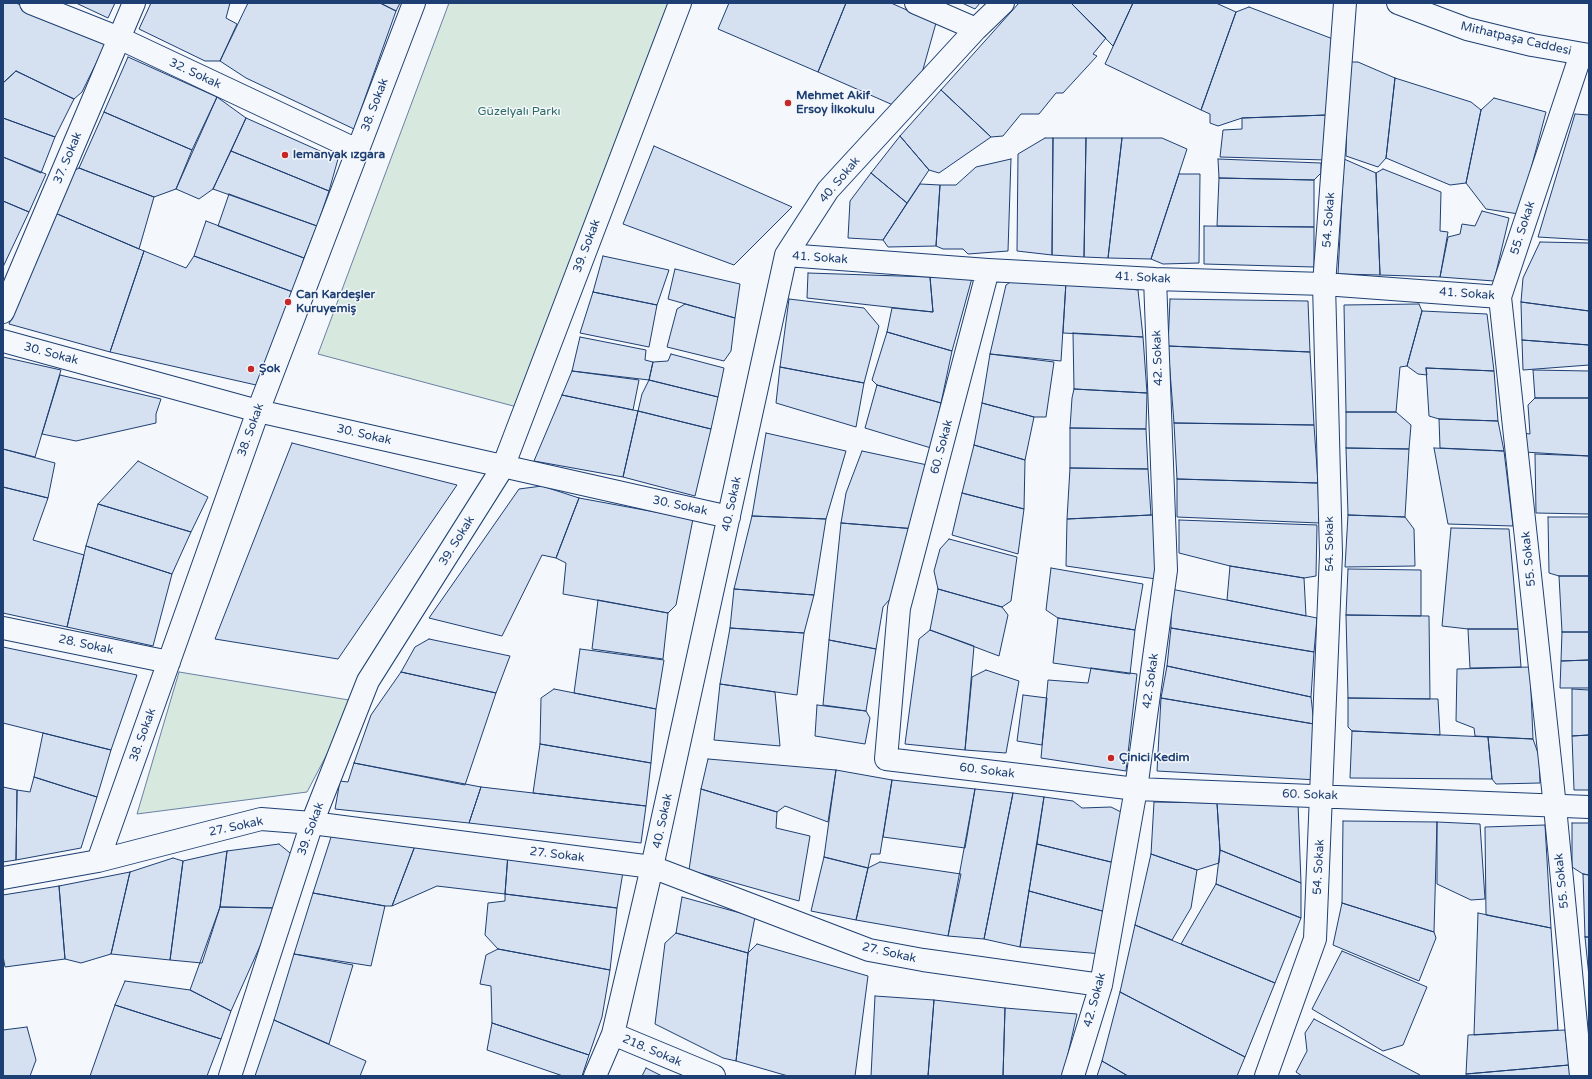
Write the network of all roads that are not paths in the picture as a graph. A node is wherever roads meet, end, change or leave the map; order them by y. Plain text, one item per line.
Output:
1 (31, 3) edge
2 (134, 3) edge
3 (414, 3) edge
4 (680, 3) edge
5 (916, 3) edge
6 (1003, 3) edge
7 (1346, 3) edge
8 (1398, 3) edge
9 (976, 29) junction
10 (119, 38) junction
11 (1585, 54) edge
12 (357, 150) junction
13 (786, 255) junction
14 (988, 270) junction
15 (1154, 279) junction
16 (1324, 284) junction
17 (1500, 297) junction
18 (3, 312) edge
19 (3, 341) edge
20 (258, 411) junction
21 (503, 467) junction
22 (729, 517) junction
23 (3, 628) edge
24 (169, 662) junction
25 (1136, 789) junction
26 (1322, 796) junction
27 (1555, 807) junction
28 (1589, 807) edge
29 (312, 823) junction
30 (98, 861) junction
31 (652, 867) junction
32 (3, 878) edge
33 (1101, 985) junction
34 (613, 1034) junction
35 (230, 1076) edge
36 (595, 1076) edge
37 (714, 1076) edge
38 (1073, 1076) edge
39 (1266, 1076) edge
40 (1581, 1076) edge

1 - 10 street, 32. Sokak
2 - 10 street, 37. Sokak
3 - 12 street, 38. Sokak
4 - 21 street, 39. Sokak
5 - 9 street
6 - 9 street, 40. Sokak
7 - 16 street, 54. Sokak
8 - 11 street, Mithatpaşa Caddesi
9 - 13 street, 40. Sokak
10 - 12 street, 32. Sokak
10 - 18 street, 37. Sokak
11 - 17 street, 55. Sokak
12 - 20 street, 38. Sokak
13 - 14 street, 41. Sokak
13 - 22 street, 40. Sokak
14 - 15 street, 41. Sokak
14 - 25 street, 60. Sokak
15 - 16 street, 41. Sokak
15 - 25 street, 42. Sokak
16 - 17 street, 41. Sokak
16 - 26 street, 54. Sokak
17 - 27 street, 55. Sokak
19 - 20 street, 30. Sokak
20 - 21 street, 30. Sokak
20 - 24 street, 38. Sokak
21 - 22 street, 30. Sokak
21 - 29 street, 39. Sokak
22 - 31 street, 40. Sokak
23 - 24 street, 28. Sokak
24 - 30 street, 38. Sokak
25 - 26 street, 60. Sokak
25 - 33 street, 42. Sokak
26 - 27 street, 60. Sokak
26 - 39 street, 54. Sokak
27 - 28 street, 60. Sokak
27 - 40 street, 55. Sokak
29 - 30 street, 27. Sokak
29 - 31 street, 27. Sokak
29 - 35 street, 39. Sokak
30 - 32 street, 27. Sokak
31 - 33 street, 27. Sokak
31 - 34 street, 40. Sokak
33 - 38 street, 42. Sokak
34 - 36 street, 40. Sokak
34 - 37 street, 218. Sokak

